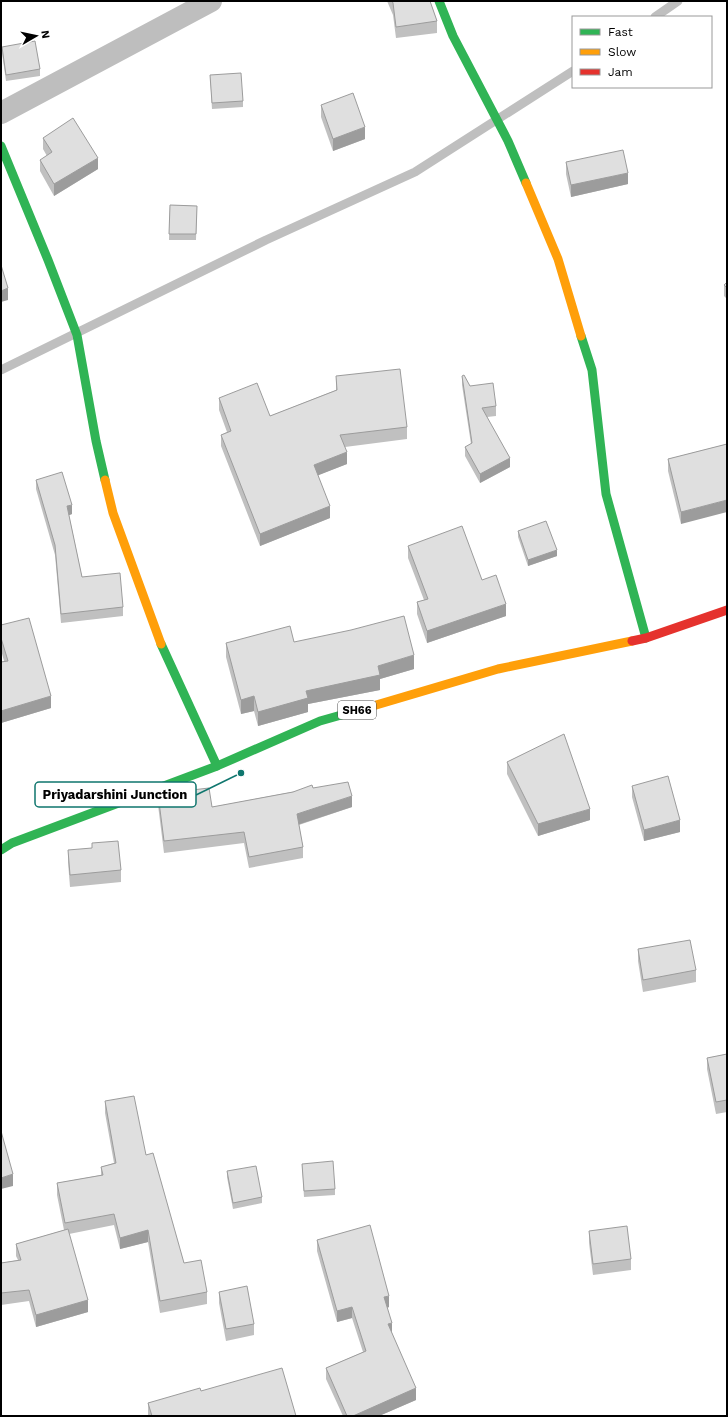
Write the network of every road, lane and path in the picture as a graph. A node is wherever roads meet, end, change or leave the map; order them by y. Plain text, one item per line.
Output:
1 (211, 1) edge
2 (439, 1) edge
3 (1, 113) edge
4 (1, 146) edge
5 (727, 610) edge
6 (646, 638) junction
7 (216, 766) junction
8 (1, 850) edge

1 - 3 street
2 - 6 street
4 - 7 street
5 - 6 street, SH66
6 - 7 street, SH66
7 - 8 street, SH66

